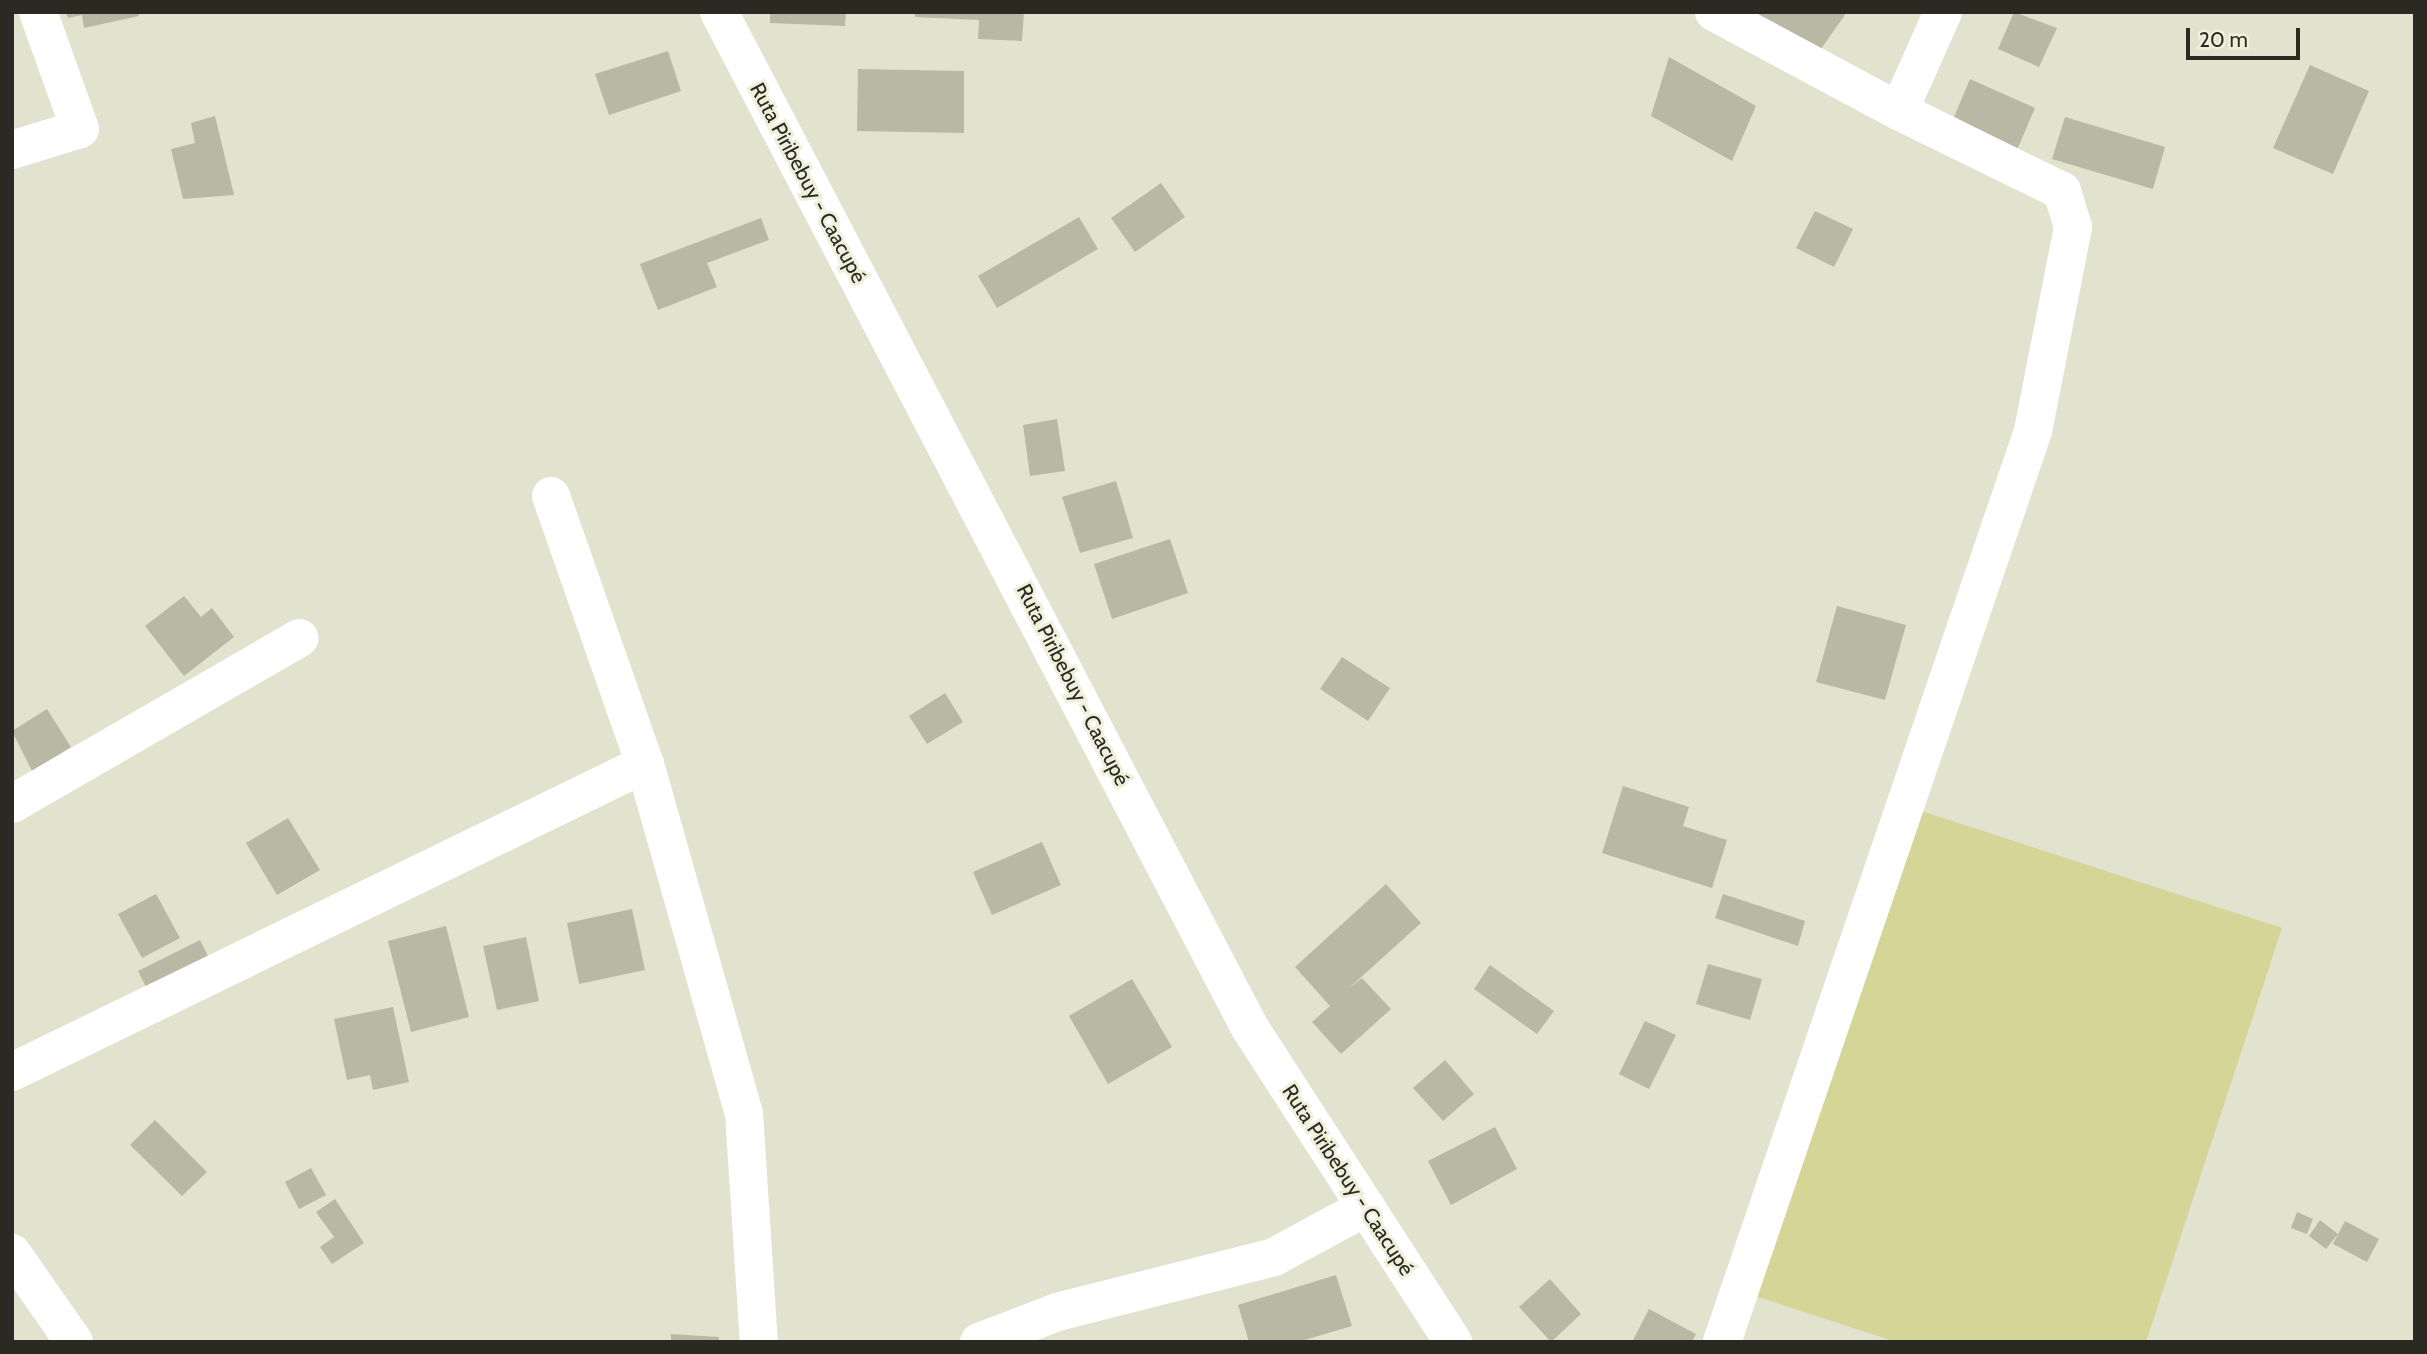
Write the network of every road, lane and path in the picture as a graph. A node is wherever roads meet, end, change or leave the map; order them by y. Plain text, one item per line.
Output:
1 (38, 12) edge
2 (719, 12) edge
3 (1714, 12) edge
4 (1943, 12) edge
5 (1899, 111) junction
6 (12, 150) edge
7 (551, 496) dead end
8 (300, 638) dead end
9 (645, 764) junction
10 (12, 804) edge
11 (12, 1072) edge
12 (1366, 1207) junction
13 (12, 1253) edge
14 (75, 1342) edge
15 (759, 1342) edge
16 (979, 1342) edge
17 (1453, 1342) edge
18 (1722, 1342) edge

1 - 6 street
2 - 12 street, Ruta Piribebuy - Caacupé
3 - 5 street
4 - 5 street
5 - 18 street
7 - 9 street
8 - 10 street
9 - 11 street
9 - 15 street
12 - 16 street
12 - 17 street, Ruta Piribebuy - Caacupé
13 - 14 street

